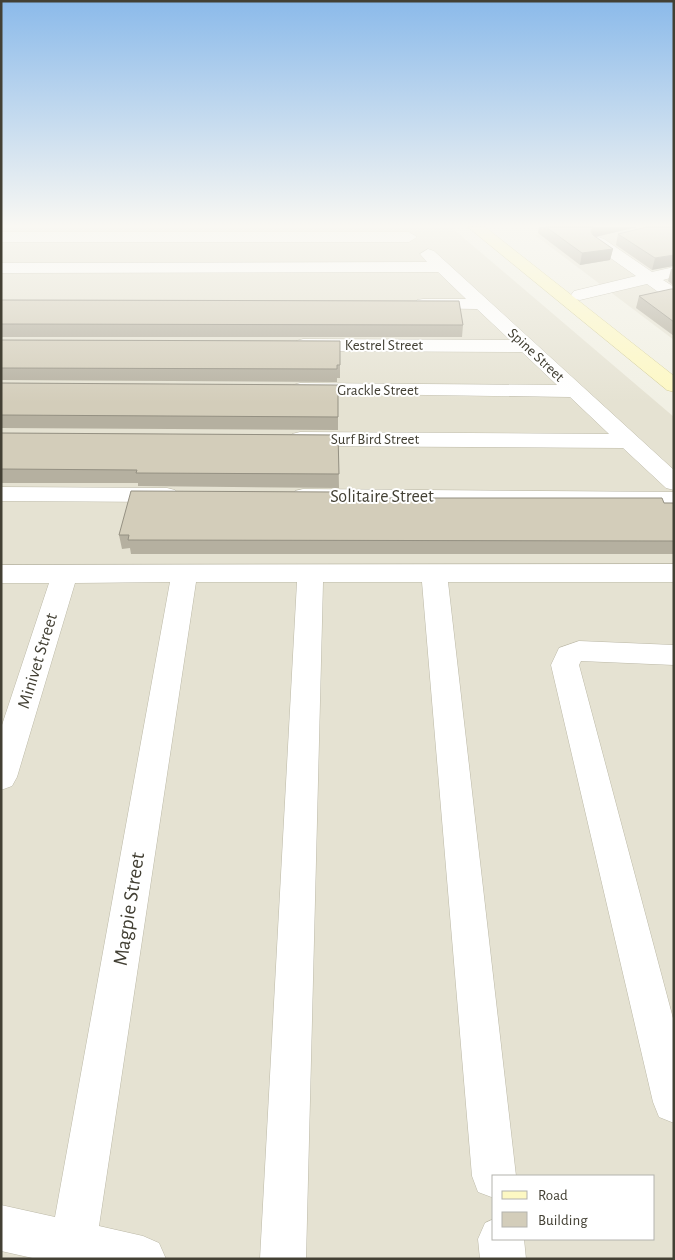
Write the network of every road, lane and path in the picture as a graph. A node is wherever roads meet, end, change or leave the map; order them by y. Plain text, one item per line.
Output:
1 (462, 286) edge
2 (549, 286) edge
3 (567, 286) edge
4 (620, 286) edge
5 (660, 286) edge
6 (580, 296) junction
7 (674, 296) edge
8 (401, 304) edge
9 (481, 304) junction
10 (288, 345) edge
11 (526, 346) junction
12 (674, 369) edge
13 (674, 386) edge
14 (278, 389) edge
15 (574, 391) junction
16 (280, 439) edge
17 (628, 441) junction
18 (674, 483) edge
19 (1, 494) edge
20 (189, 495) edge
21 (278, 496) edge
22 (674, 499) edge
23 (434, 573) junction
24 (674, 573) edge
25 (1, 574) edge
26 (65, 574) junction
27 (184, 574) junction
28 (310, 574) junction
29 (674, 655) edge
30 (1, 777) edge
31 (674, 1102) edge
32 (494, 1175) edge
33 (1, 1228) edge
34 (501, 1240) edge
35 (73, 1244) junction
36 (143, 1259) edge
37 (283, 1259) edge
38 (503, 1259) edge

1 - 9 street, Spine Street
2 - 13 street
3 - 6 street
4 - 6 street
5 - 7 street
6 - 12 street
8 - 9 street
9 - 11 street, Spine Street
10 - 11 street, Kestrel Street
11 - 15 street, Spine Street
14 - 15 street, Grackle Street
15 - 17 street, Spine Street
16 - 17 street, Surf Bird Street
17 - 18 street, Spine Street
19 - 20 street
21 - 22 street, Solitaire Street
23 - 24 street
23 - 28 street
23 - 32 street
25 - 26 street
26 - 27 street
26 - 30 street, Minivet Street
27 - 28 street
27 - 35 street, Magpie Street
28 - 37 street
29 - 31 street
33 - 35 street
34 - 38 street
35 - 36 street

